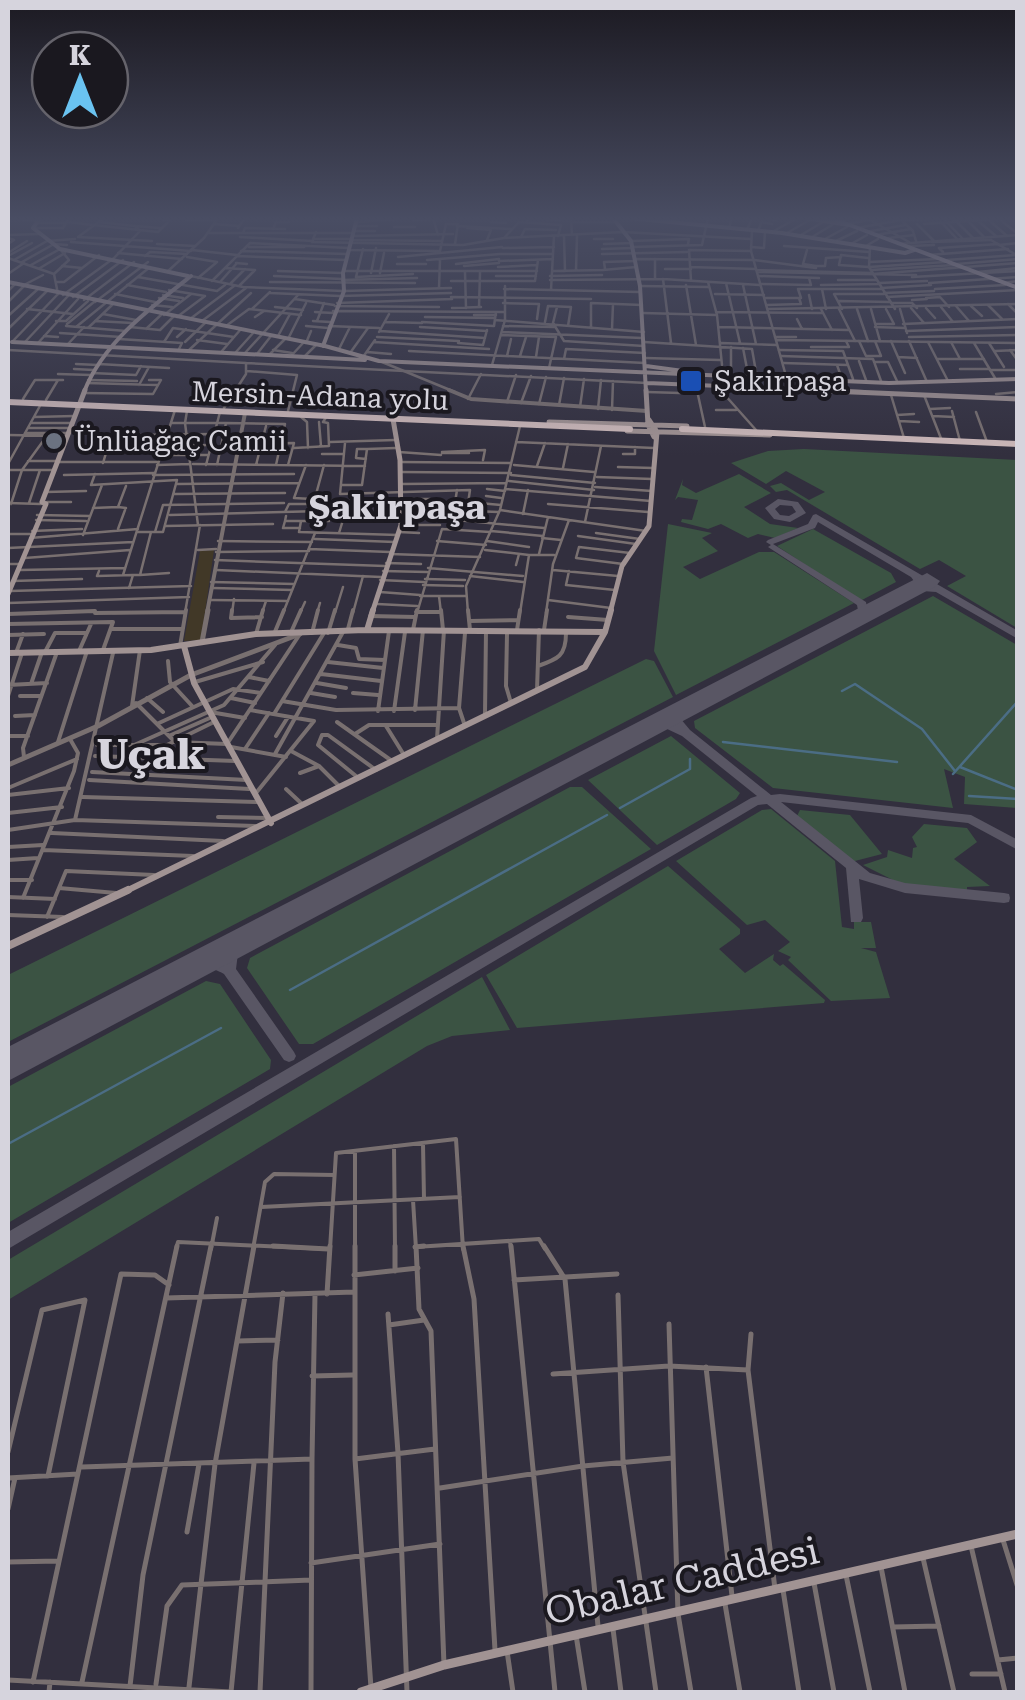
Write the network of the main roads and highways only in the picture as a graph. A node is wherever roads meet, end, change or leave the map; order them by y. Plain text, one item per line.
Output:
1 (71, 297) edge
2 (161, 297) edge
3 (338, 297) edge
4 (641, 297) edge
5 (145, 312) junction
6 (10, 342) edge
7 (319, 345) junction
8 (113, 346) junction
9 (271, 352) junction
10 (391, 359) junction
11 (645, 360) junction
12 (377, 361) junction
13 (727, 373) junction
14 (645, 374) junction
15 (1018, 375) edge
16 (646, 382) junction
17 (1018, 396) edge
18 (8, 400) edge
19 (82, 400) junction
20 (44, 402) junction
21 (222, 410) junction
22 (393, 419) junction
23 (550, 424) junction
24 (630, 428) dead end
25 (652, 429) junction
26 (758, 432) junction
27 (771, 435) junction
28 (1018, 445) edge
29 (14, 572) edge
30 (8, 592) edge
31 (367, 630) junction
32 (605, 632) junction
33 (182, 646) junction
34 (15, 653) edge
35 (269, 821) junction
36 (8, 946) edge
37 (1018, 1534) edge
38 (366, 1690) edge

1 - 5 main road
2 - 5 main road
3 - 7 main road
4 - 11 main road
5 - 7 main road
5 - 8 main road
6 - 8 main road
6 - 8 main road
7 - 12 main road
8 - 9 main road
8 - 9 main road
8 - 19 main road
9 - 12 main road
10 - 12 main road
10 - 14 main road
10 - 14 main road
11 - 13 main road
11 - 14 main road
13 - 14 main road
13 - 15 main road
14 - 15 main road
14 - 16 main road
16 - 17 main road
16 - 25 main road
18 - 20 highway, Mersin-Adana yolu
18 - 20 highway, Mersin-Adana yolu
19 - 20 highway, Mersin-Adana yolu
19 - 21 highway, Mersin-Adana yolu
19 - 21 highway, Mersin-Adana yolu
19 - 29 main road
21 - 22 highway, Mersin-Adana yolu
21 - 23 highway, Mersin-Adana yolu
22 - 23 highway, Mersin-Adana yolu
22 - 31 main road
23 - 24 highway, Mersin-Adana yolu
23 - 25 main road
25 - 26 main road
25 - 27 main road
25 - 32 main road
26 - 27 highway
26 - 28 highway
27 - 28 highway
29 - 30 main road
31 - 32 main road
31 - 33 main road
32 - 35 main road
33 - 34 main road
33 - 35 main road
35 - 36 main road
37 - 38 main road, Obalar Caddesi

